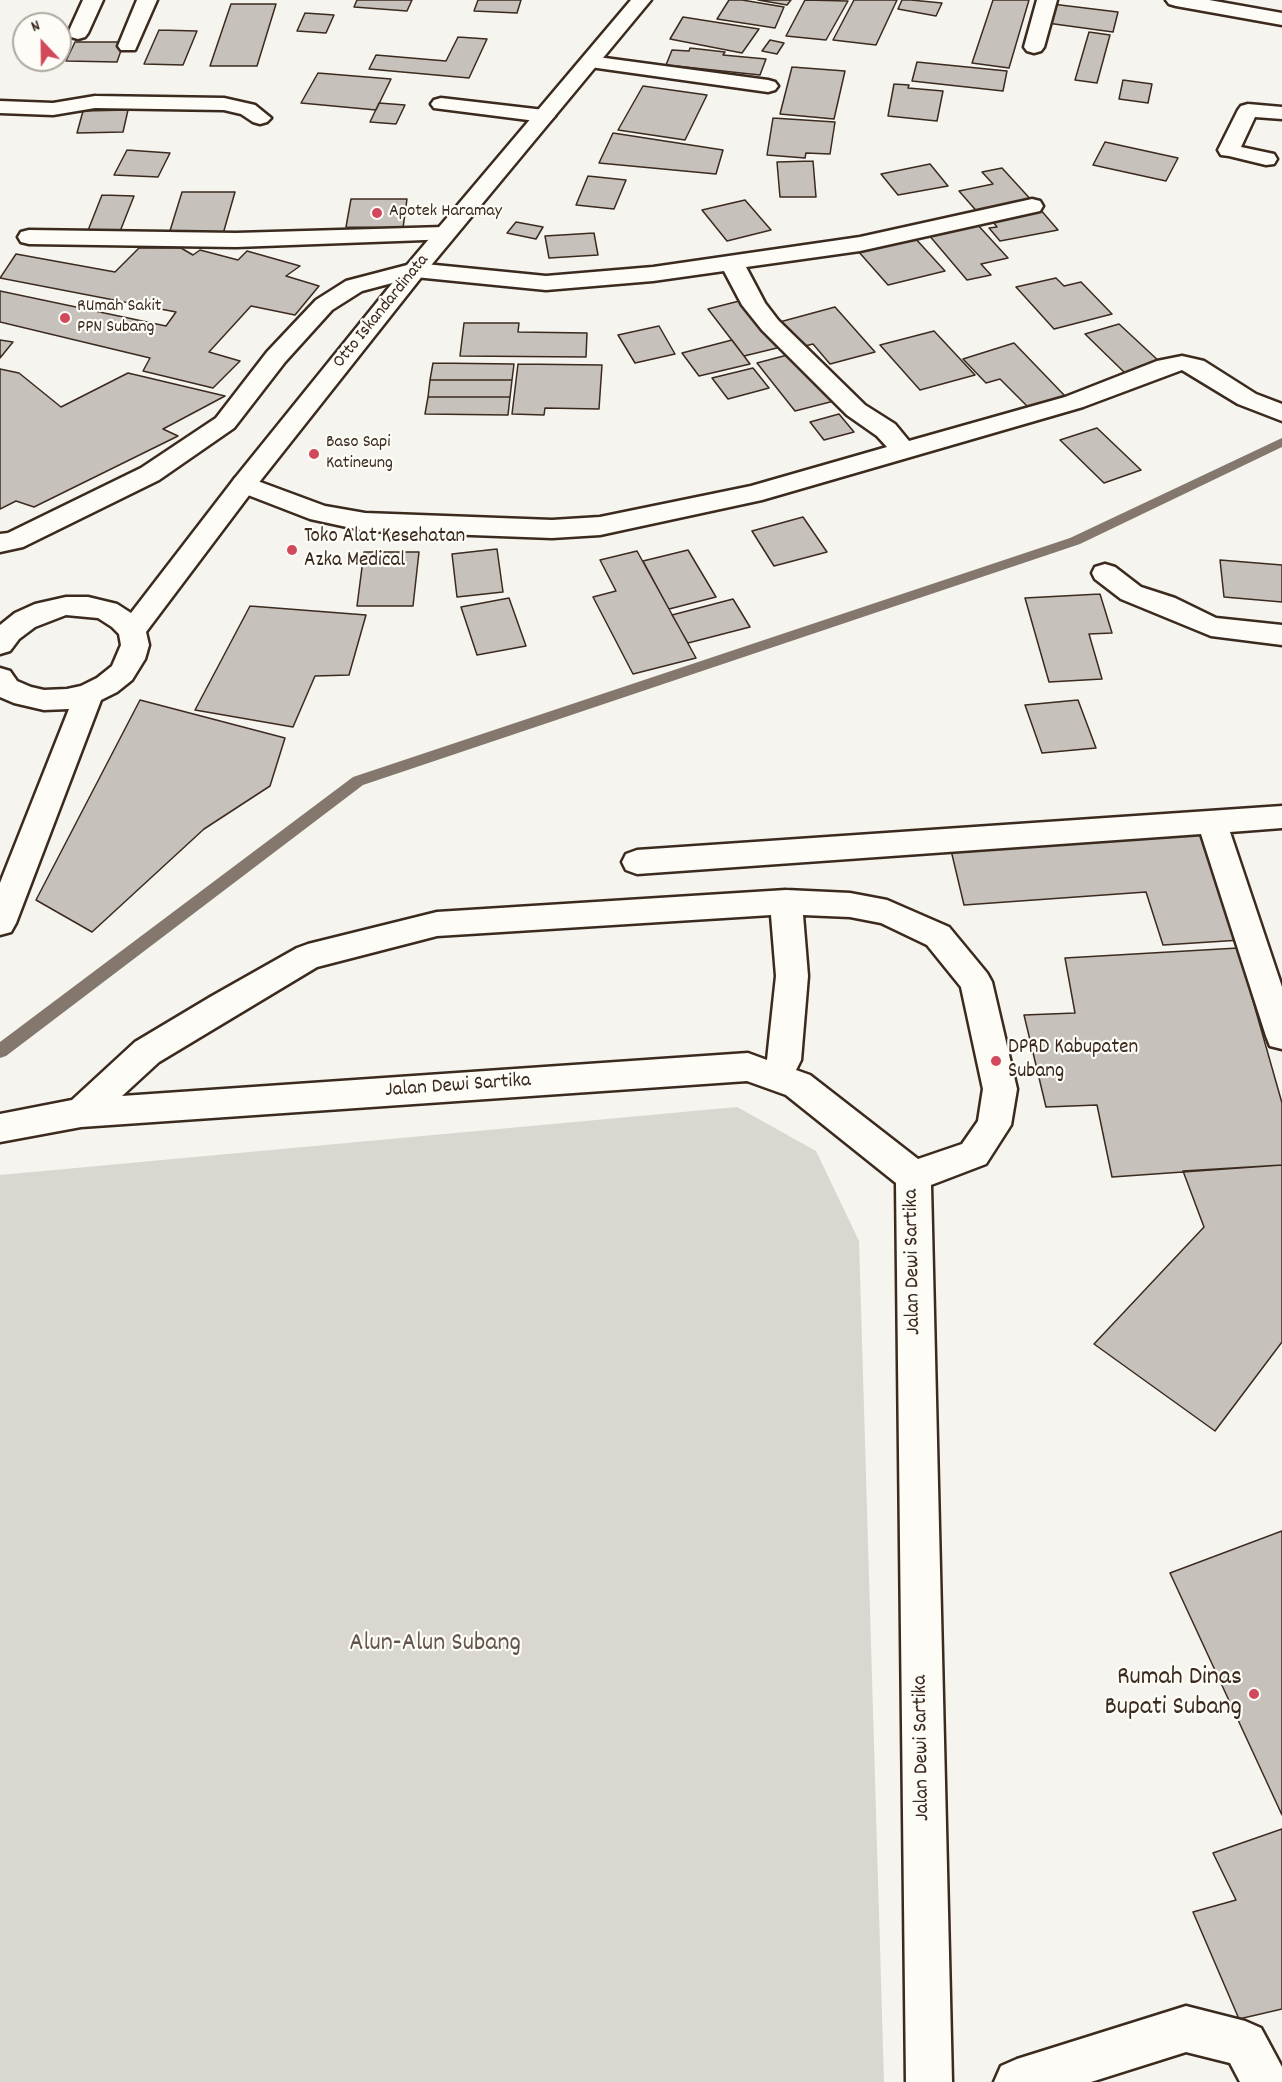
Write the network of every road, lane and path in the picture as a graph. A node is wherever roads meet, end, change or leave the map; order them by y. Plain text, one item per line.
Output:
1 (93, 0) edge
2 (147, 0) edge
3 (641, 0) edge
4 (1047, 0) edge
5 (1176, 0) edge
6 (1244, 5) edge
7 (1282, 19) edge
8 (78, 33) dead end
9 (128, 46) dead end
10 (1034, 47) dead end
11 (590, 62) junction
12 (768, 86) dead end
13 (441, 104) dead end
14 (0, 107) edge
15 (1282, 113) edge
16 (544, 116) junction
17 (260, 118) dead end
18 (1266, 159) dead end
19 (1032, 206) dead end
20 (444, 234) junction
21 (29, 237) dead end
22 (732, 263) junction
23 (415, 270) junction
24 (1282, 413) edge
25 (904, 451) junction
26 (244, 484) junction
27 (0, 543) edge
28 (1105, 573) dead end
29 (132, 632) junction
30 (1278, 640) edge
31 (0, 644) edge
32 (0, 678) edge
33 (89, 694) junction
34 (1282, 817) edge
35 (1212, 822) junction
36 (637, 862) dead end
37 (786, 902) junction
38 (0, 922) edge
39 (1282, 1036) edge
40 (777, 1077) junction
41 (81, 1113) junction
42 (0, 1128) edge
43 (913, 1176) junction
44 (929, 2082) edge
45 (1017, 2082) edge
46 (1265, 2082) edge

1 - 8 street
2 - 9 street
3 - 11 street, Otto Iskandardinata
4 - 10 street
5 - 6 street
6 - 7 street
11 - 12 street
11 - 16 street, Otto Iskandardinata
13 - 16 street
14 - 17 street
15 - 18 street
16 - 20 street, Otto Iskandardinata
19 - 22 street
20 - 21 street
20 - 23 street, Otto Iskandardinata
22 - 23 street
22 - 25 street
23 - 26 street, Otto Iskandardinata
23 - 27 street
24 - 25 street
25 - 26 street
26 - 29 street, Otto Iskandardinata
28 - 30 street
29 - 31 street
29 - 33 street
32 - 33 street
33 - 38 street
34 - 35 street
35 - 36 street
35 - 39 street
37 - 40 street
37 - 41 street
37 - 43 street
40 - 41 street, Jalan Dewi Sartika
40 - 43 street, Jalan Dewi Sartika
41 - 42 street, Jalan Dewi Sartika
43 - 44 street, Jalan Dewi Sartika
45 - 46 street

